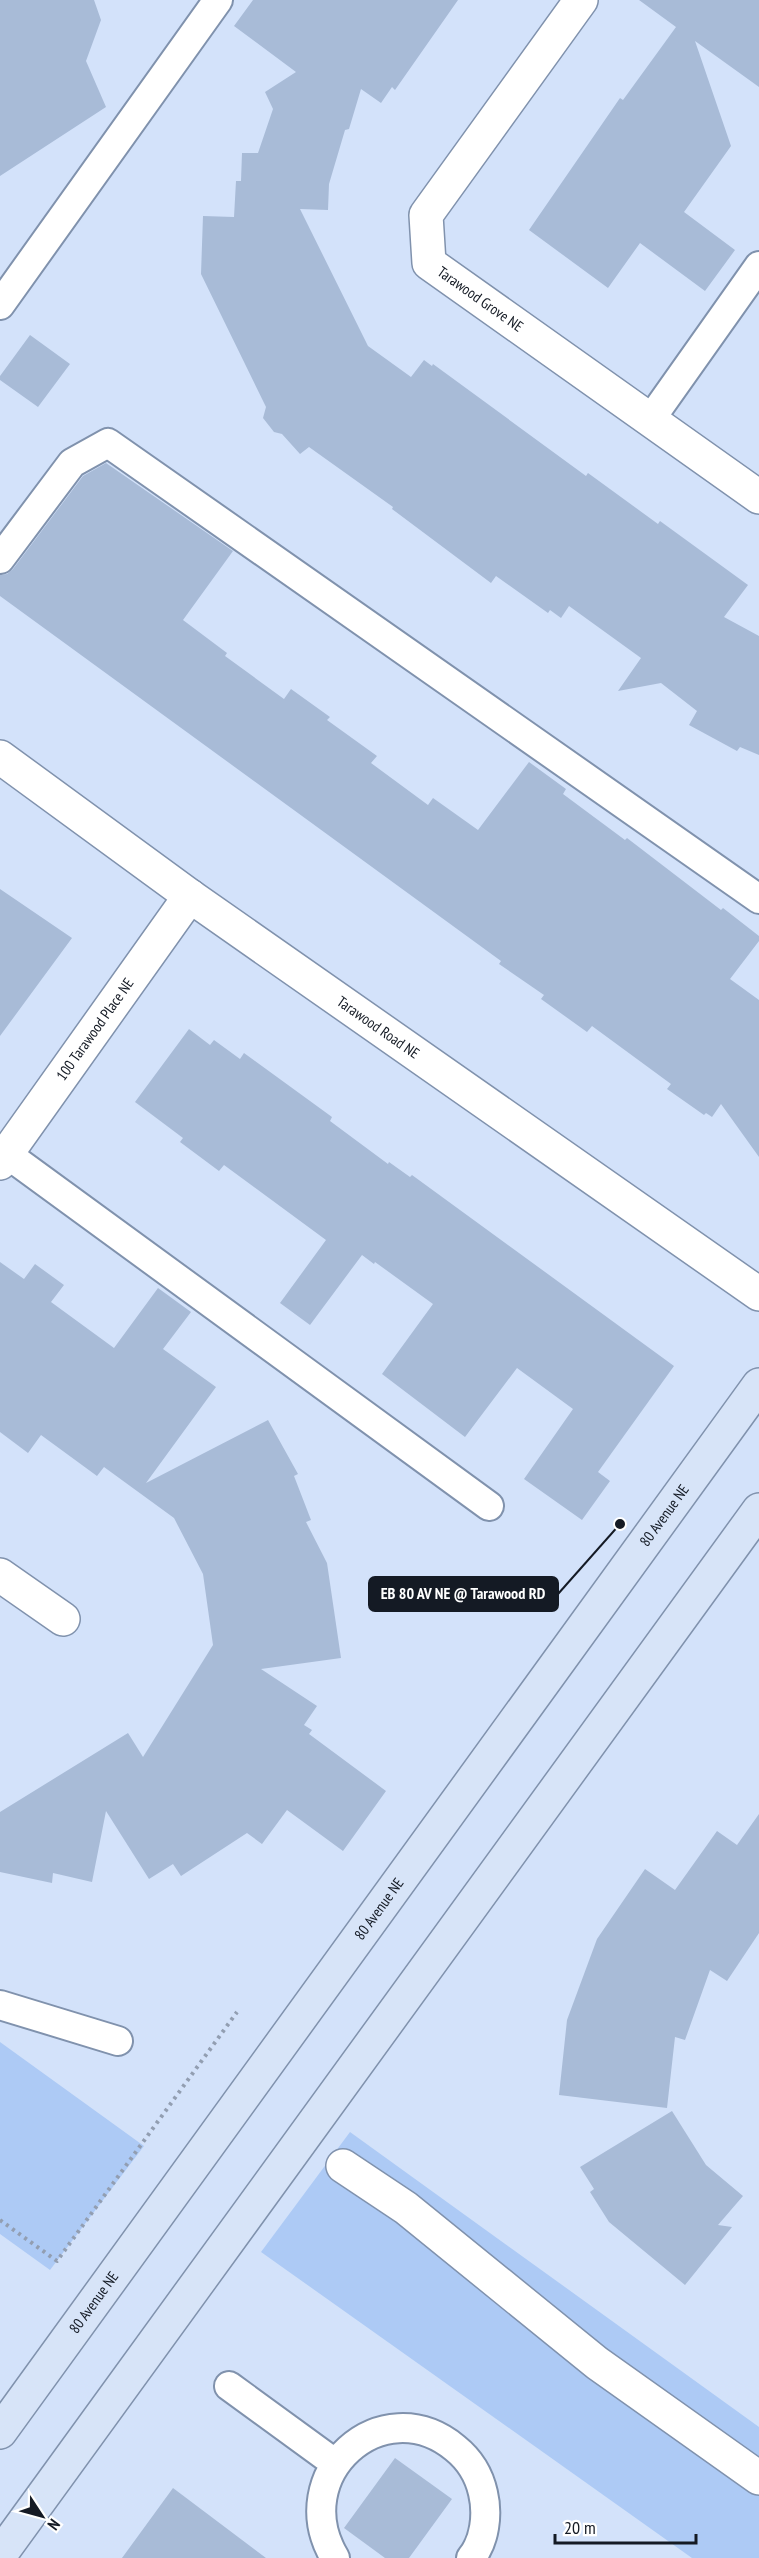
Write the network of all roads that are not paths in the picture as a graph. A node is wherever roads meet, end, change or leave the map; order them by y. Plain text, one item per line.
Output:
1 (218, 0) edge
2 (581, 0) edge
3 (759, 266) edge
4 (0, 305) edge
5 (650, 420) junction
6 (759, 497) edge
7 (0, 559) edge
8 (0, 757) edge
9 (190, 896) junction
10 (759, 899) edge
11 (2, 1155) edge
12 (759, 1294) edge
13 (759, 1385) edge
14 (489, 1506) dead end
15 (759, 1510) edge
16 (0, 1575) edge
17 (63, 1619) dead end
18 (0, 2005) edge
19 (118, 2041) dead end
20 (343, 2166) dead end
21 (229, 2386) dead end
22 (0, 2432) edge
23 (336, 2464) junction
24 (759, 2478) edge
25 (0, 2555) edge
26 (335, 2558) edge
27 (471, 2558) edge

1 - 4 lane
2 - 5 street, Tarawood Grove NE
3 - 5 lane
5 - 6 street, Tarawood Grove NE
7 - 10 lane
8 - 9 street, Tarawood Road NE
9 - 11 street, 100 Tarawood Place NE
9 - 12 street, Tarawood Road NE
11 - 14 lane
13 - 22 street, 80 Avenue NE
15 - 25 street
16 - 17 street
18 - 19 lane
20 - 24 street
21 - 23 lane
23 - 26 lane
23 - 27 lane

